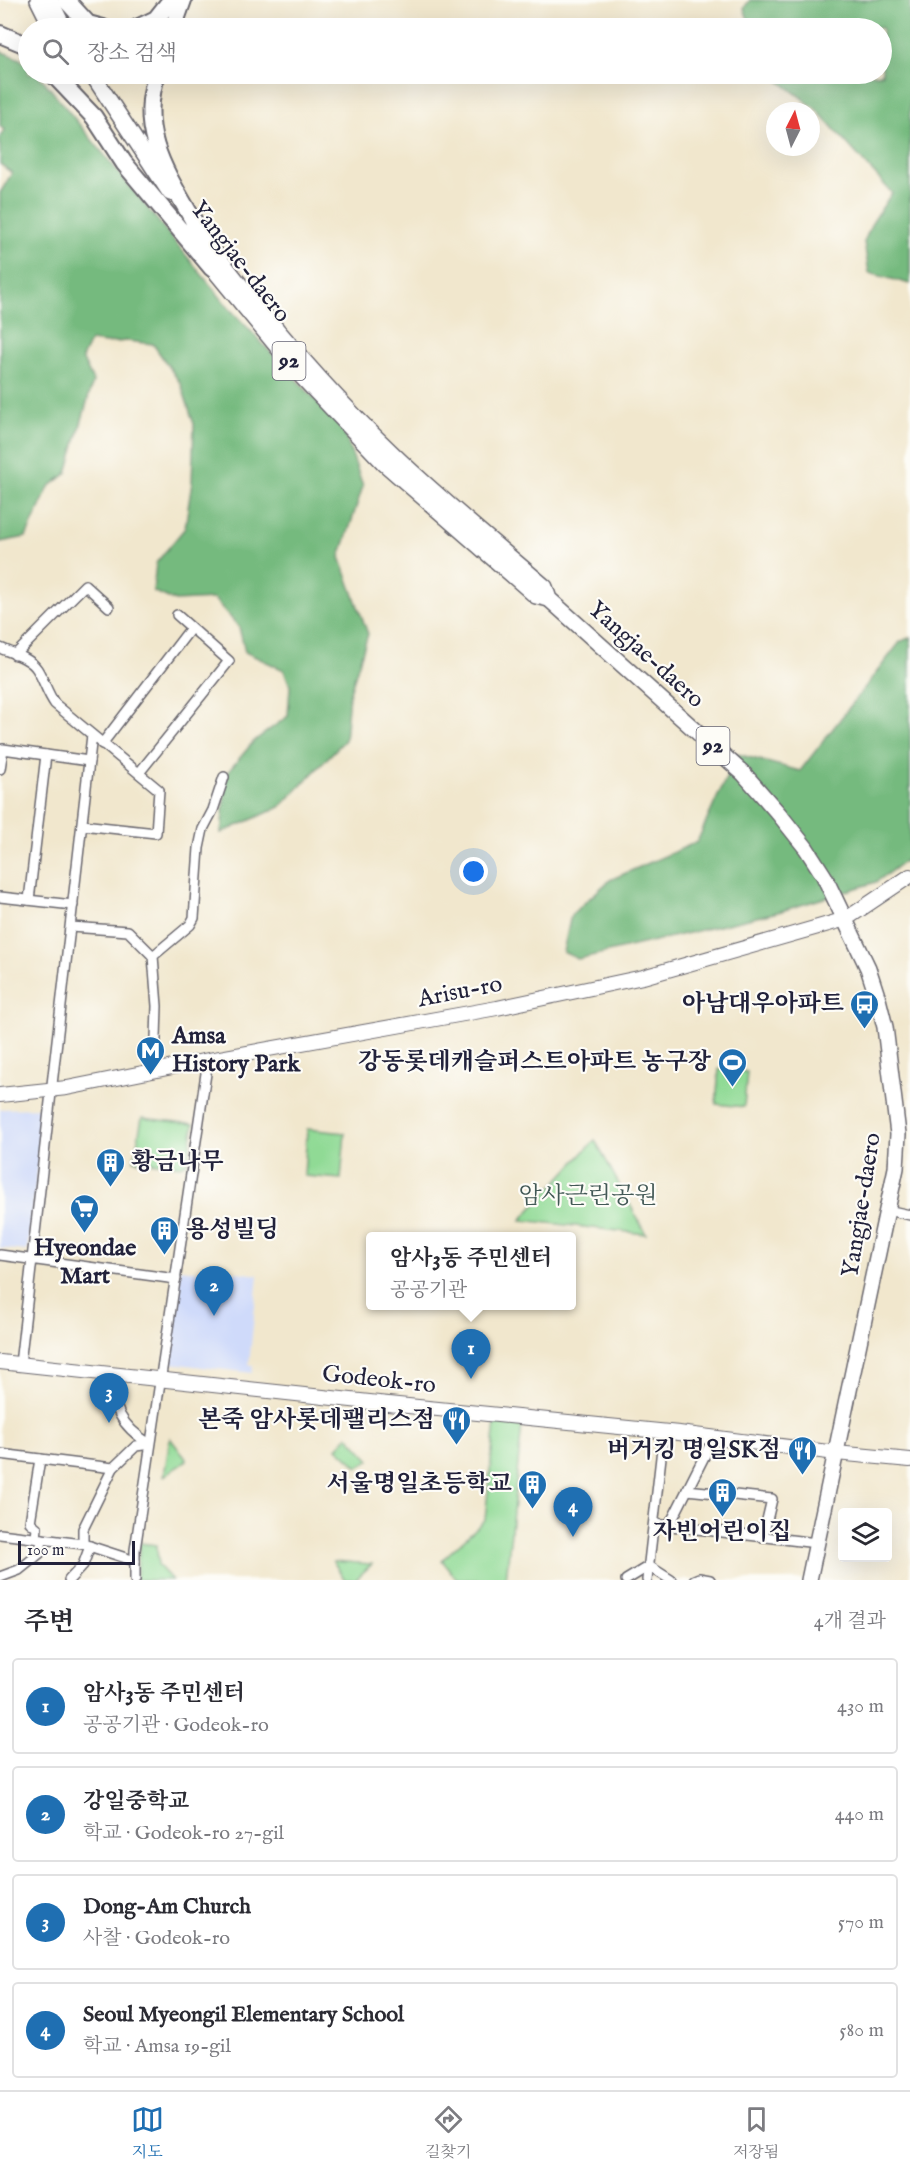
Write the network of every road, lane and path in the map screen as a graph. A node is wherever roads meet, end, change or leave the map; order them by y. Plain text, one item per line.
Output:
1 (38, 0) edge
2 (50, 0) edge
3 (66, 0) edge
4 (179, 1) edge
5 (47, 18) edge
6 (59, 18) edge
7 (87, 18) edge
8 (157, 18) edge
9 (175, 18) edge
10 (0, 34) edge
11 (18, 42) edge
12 (63, 84) edge
13 (87, 84) edge
14 (98, 84) edge
15 (155, 84) edge
16 (201, 234) junction
17 (212, 268) junction
18 (549, 599) junction
19 (109, 607) dead end
20 (177, 615) dead end
21 (191, 628) junction
22 (0, 648) edge
23 (15, 655) junction
24 (92, 735) junction
25 (102, 744) junction
26 (46, 755) junction
27 (89, 761) junction
28 (0, 769) edge
29 (139, 773) junction
30 (224, 777) dead end
31 (82, 825) junction
32 (910, 876) edge
33 (0, 897) edge
34 (29, 900) junction
35 (73, 905) junction
36 (846, 920) junction
37 (71, 927) junction
38 (153, 956) junction
39 (208, 1060) junction
40 (155, 1071) junction
41 (52, 1090) junction
42 (0, 1095) edge
43 (887, 1210) junction
44 (910, 1215) edge
45 (0, 1255) edge
46 (33, 1259) junction
47 (176, 1279) junction
48 (0, 1362) edge
49 (20, 1364) junction
50 (111, 1374) junction
51 (160, 1379) junction
52 (664, 1431) junction
53 (714, 1437) junction
54 (150, 1444) junction
55 (836, 1453) junction
56 (0, 1454) edge
57 (40, 1459) junction
58 (910, 1460) edge
59 (113, 1468) junction
60 (687, 1490) junction
61 (654, 1524) junction
62 (669, 1526) junction
63 (0, 1534) edge
64 (763, 1537) junction
65 (39, 1539) junction
66 (817, 1543) junction
67 (86, 1545) junction
68 (135, 1561) junction
69 (649, 1566) junction
70 (0, 1577) edge
71 (69, 1580) edge
72 (135, 1580) edge
73 (626, 1580) edge
74 (647, 1580) edge
75 (671, 1580) edge
76 (694, 1580) edge
77 (710, 1580) edge
78 (809, 1580) edge

1 - 5 main road
2 - 6 main road
3 - 7 highway
4 - 8 highway
4 - 9 highway
10 - 11 highway
12 - 17 highway
13 - 17 main road, Yangjae-daero / 92
14 - 16 main road, Yangjae-daero / 92
15 - 16 highway
16 - 18 main road, Yangjae-daero / 92
17 - 18 main road, Yangjae-daero / 92
18 - 36 main road, Yangjae-daero / 92
19 - 23 street
20 - 21 street
21 - 25 street
21 - 29 street
22 - 23 street
23 - 24 street
24 - 25 street
24 - 27 street
25 - 29 street
26 - 27 street
26 - 28 street
26 - 34 street
27 - 31 street
29 - 31 street
30 - 38 street
31 - 35 street
32 - 36 main road, Arisu-ro
33 - 34 street
34 - 35 street
35 - 37 street
36 - 39 main road, Arisu-ro
36 - 43 main road, Yangjae-daero / 92
37 - 38 street
37 - 41 street
38 - 40 street
39 - 40 main road, Arisu-ro
39 - 47 street
40 - 41 main road, Arisu-ro
41 - 42 main road, Arisu-ro
41 - 46 street
43 - 44 street
43 - 55 main road, Yangjae-daero / 92
45 - 46 street
46 - 47 street
46 - 49 street
47 - 51 street
48 - 49 main road, Godeok-ro
49 - 50 main road, Godeok-ro
50 - 51 main road, Godeok-ro
50 - 54 street
51 - 52 main road, Godeok-ro
51 - 54 street
52 - 53 main road, Godeok-ro
52 - 61 street
53 - 55 main road, Godeok-ro
53 - 60 street
54 - 59 street
54 - 68 street
55 - 58 main road, Godeok-ro
55 - 66 main road, Yangjae-daero / 92
56 - 57 street
57 - 59 street
57 - 65 street
59 - 67 street
60 - 62 street
60 - 64 street
61 - 62 street
61 - 69 street
62 - 64 street
63 - 65 street
64 - 66 street
65 - 67 street
65 - 70 street
66 - 78 main road, Yangjae-daero / 92
67 - 68 street
67 - 71 street
68 - 72 street
69 - 73 street
69 - 74 street
69 - 75 street
76 - 77 street

